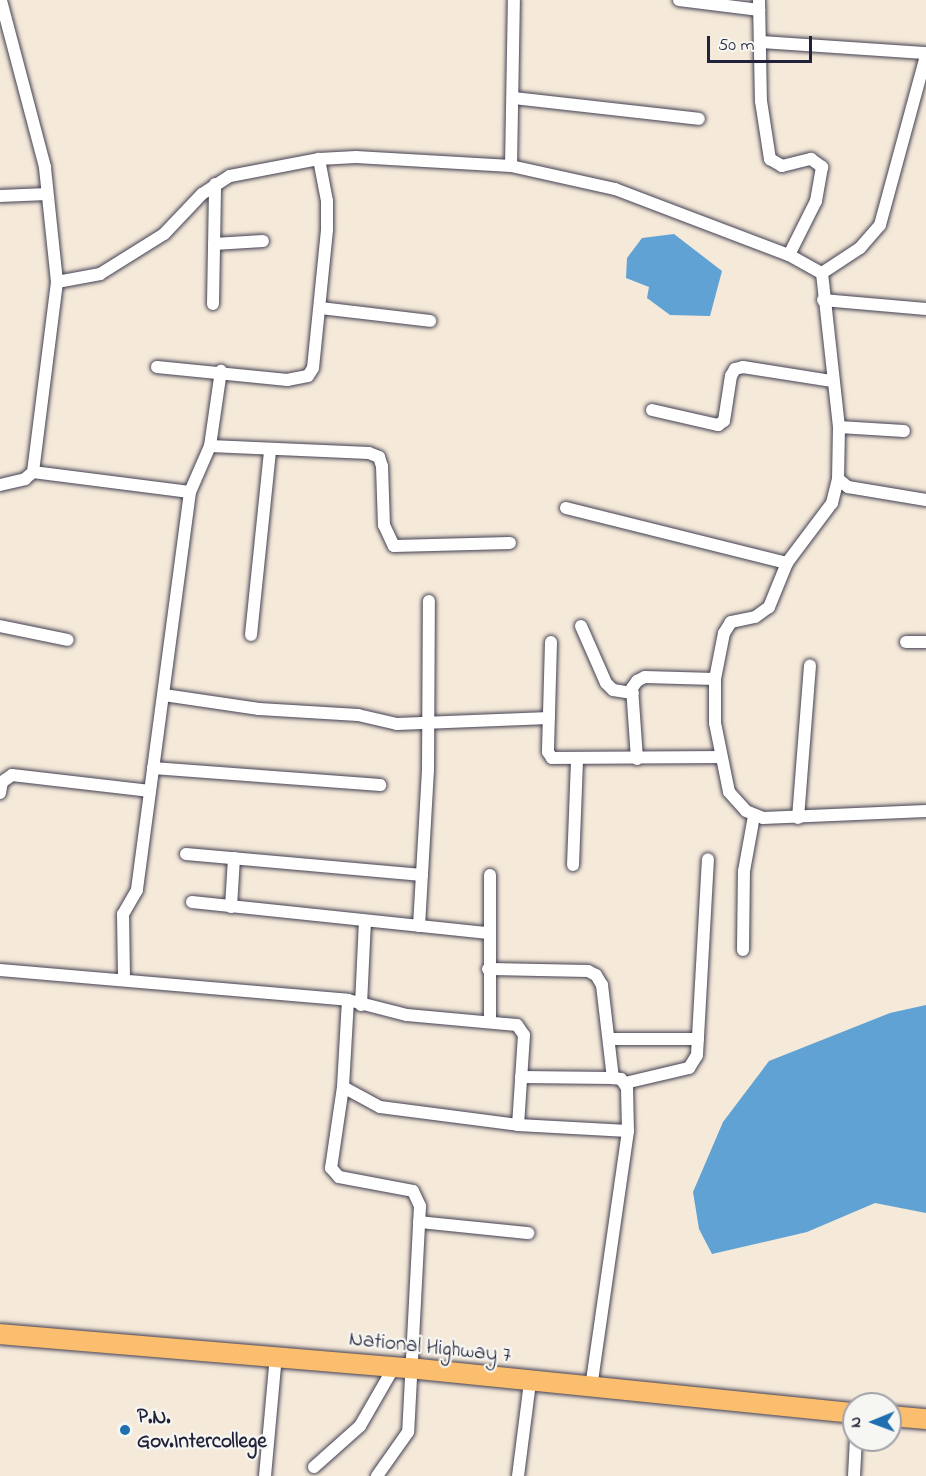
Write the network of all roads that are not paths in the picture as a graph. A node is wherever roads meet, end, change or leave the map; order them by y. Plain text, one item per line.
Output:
1 (1, 0) edge
2 (514, 0) edge
3 (679, 0) edge
4 (759, 5) edge
5 (760, 42) junction
6 (926, 55) edge
7 (513, 98) junction
8 (699, 119) dead end
9 (319, 159) junction
10 (511, 166) junction
11 (215, 184) junction
12 (47, 194) junction
13 (0, 196) edge
14 (263, 241) dead end
15 (214, 244) junction
16 (789, 255) junction
17 (822, 273) junction
18 (57, 282) junction
19 (823, 300) junction
20 (213, 304) dead end
21 (320, 308) junction
22 (926, 309) edge
23 (430, 321) dead end
24 (157, 367) dead end
25 (221, 371) junction
26 (831, 381) junction
27 (652, 410) dead end
28 (839, 427) junction
29 (904, 431) dead end
30 (210, 446) junction
31 (270, 450) junction
32 (33, 472) junction
33 (838, 479) junction
34 (0, 485) edge
35 (190, 492) junction
36 (926, 500) edge
37 (566, 508) dead end
38 (510, 543) dead end
39 (787, 563) junction
40 (429, 601) dead end
41 (0, 626) edge
42 (582, 626) dead end
43 (251, 635) dead end
44 (68, 640) dead end
45 (551, 642) dead end
46 (906, 642) dead end
47 (926, 642) edge
48 (810, 665) dead end
49 (715, 679) junction
50 (633, 693) junction
51 (164, 694) junction
52 (549, 718) junction
53 (430, 722) junction
54 (721, 757) junction
55 (637, 759) junction
56 (577, 760) junction
57 (153, 768) junction
58 (380, 785) dead end
59 (150, 791) junction
60 (0, 793) edge
61 (926, 811) edge
62 (754, 816) junction
63 (798, 818) junction
64 (186, 854) dead end
65 (234, 858) junction
66 (708, 859) dead end
67 (573, 865) dead end
68 (490, 875) dead end
69 (422, 876) junction
70 (192, 902) dead end
71 (231, 906) junction
72 (365, 921) junction
73 (419, 926) junction
74 (488, 933) junction
75 (743, 950) dead end
76 (0, 969) edge
77 (488, 969) junction
78 (124, 980) junction
79 (348, 1000) junction
80 (361, 1005) junction
81 (490, 1022) junction
82 (609, 1039) junction
83 (698, 1039) junction
84 (520, 1077) junction
85 (619, 1081) junction
86 (343, 1087) junction
87 (518, 1125) junction
88 (628, 1131) junction
89 (419, 1222) junction
90 (528, 1233) dead end
91 (0, 1334) edge
92 (276, 1356) junction
93 (402, 1368) junction
94 (530, 1382) junction
95 (591, 1388) junction
96 (842, 1412) edge
97 (902, 1417) edge
98 (926, 1419) edge
99 (855, 1452) edge
100 (314, 1467) dead end
101 (265, 1476) edge
102 (377, 1476) edge
103 (518, 1476) edge
104 (854, 1476) edge

1 - 12 street
2 - 7 street
3 - 4 street
4 - 5 street
5 - 6 street
5 - 16 street
6 - 17 street
7 - 8 street
7 - 10 street
9 - 10 street
9 - 11 street
9 - 21 street
10 - 16 street
11 - 15 street
11 - 18 street
12 - 13 street
12 - 18 street
14 - 15 street
15 - 20 street
16 - 17 street
17 - 19 street
18 - 32 street
19 - 22 street
19 - 26 street
21 - 23 street
21 - 25 street
24 - 25 street
25 - 30 street
26 - 27 street
26 - 28 street
28 - 29 street
28 - 33 street
30 - 31 street
30 - 35 street
31 - 38 street
31 - 43 street
32 - 34 street
32 - 35 street
33 - 36 street
33 - 39 street
35 - 51 street
37 - 39 street
39 - 49 street
40 - 53 street
41 - 44 street
42 - 50 street
45 - 52 street
46 - 47 street
48 - 63 street
49 - 50 street
49 - 54 street
50 - 55 street
51 - 53 street
51 - 57 street
52 - 53 street
52 - 56 street
53 - 69 street
54 - 55 street
54 - 62 street
55 - 56 street
56 - 67 street
57 - 58 street
57 - 59 street
59 - 60 street
59 - 78 street
61 - 63 street
62 - 63 street
62 - 75 street
64 - 65 street
65 - 69 street
65 - 71 street
66 - 83 street
68 - 74 street
69 - 73 street
70 - 71 street
71 - 72 street
72 - 73 street
72 - 80 street
73 - 74 street
74 - 77 street
76 - 78 street
77 - 81 street
77 - 82 street
78 - 79 street
79 - 80 street
79 - 86 street
80 - 81 street
81 - 84 street
82 - 83 street
82 - 85 street
83 - 85 street
84 - 85 street
84 - 87 street
85 - 88 street
86 - 87 street
86 - 89 street
87 - 88 street
88 - 95 street
89 - 90 street
89 - 93 street
91 - 92 main road, National Highway 7
92 - 93 main road, National Highway 7
92 - 101 street
93 - 94 main road, National Highway 7
93 - 100 street
93 - 102 street
94 - 95 main road, National Highway 7
94 - 103 street
95 - 96 main road, National Highway 7
97 - 98 main road
99 - 104 street

